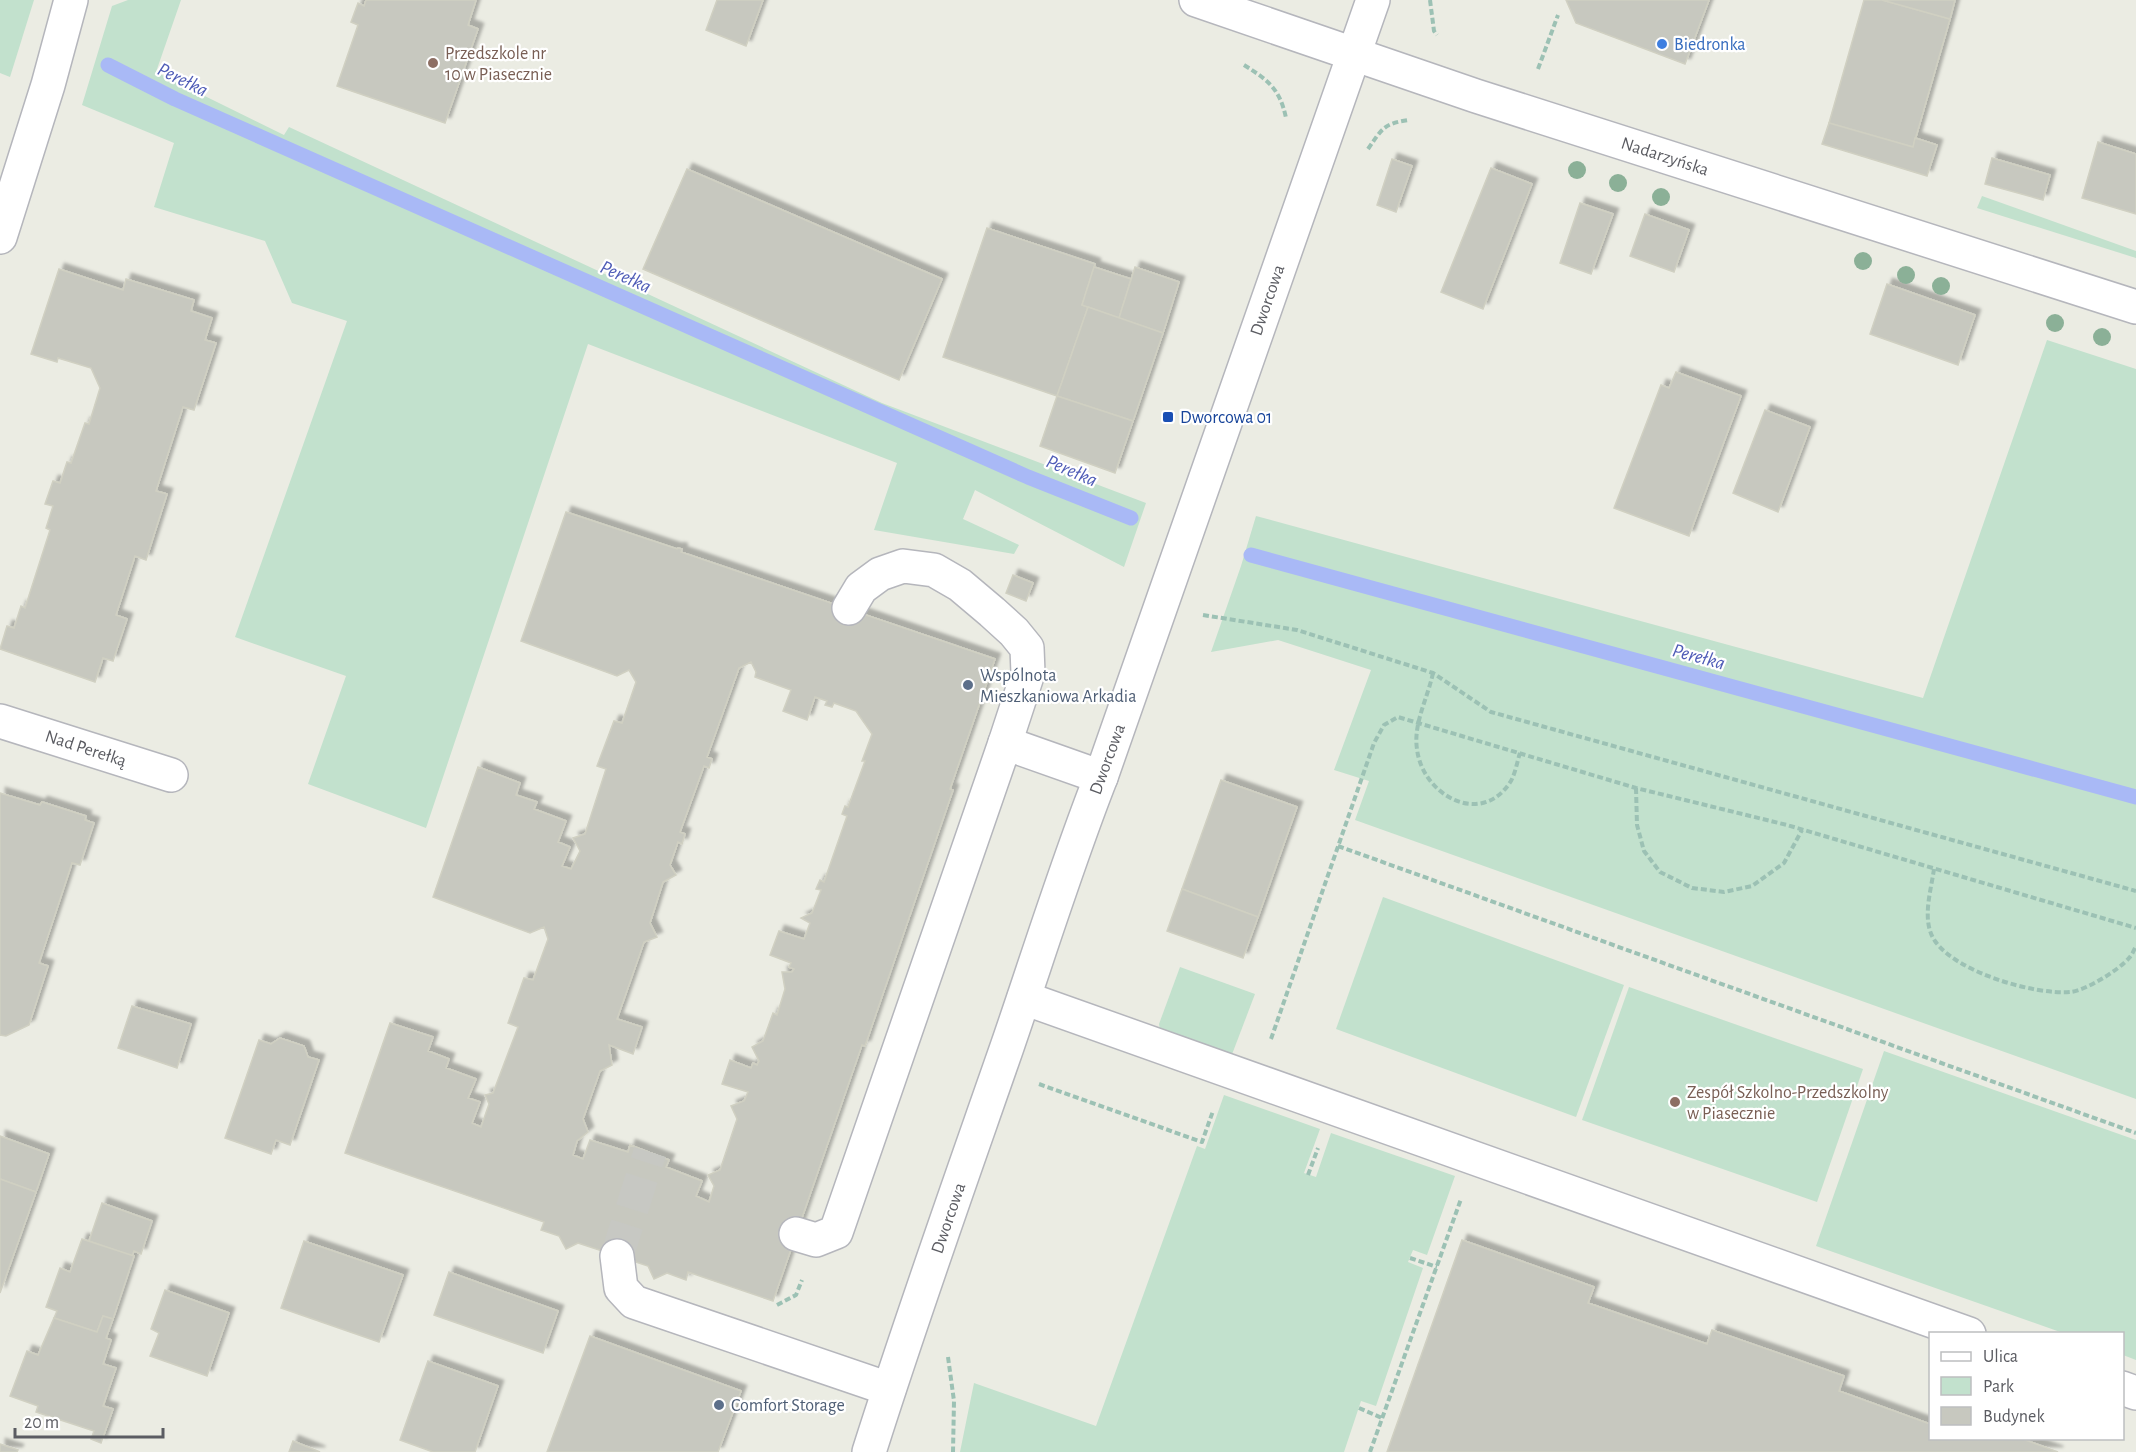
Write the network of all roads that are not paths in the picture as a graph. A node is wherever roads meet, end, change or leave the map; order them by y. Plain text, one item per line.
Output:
1 (71, 0) edge
2 (1196, 0) edge
3 (1373, 0) edge
4 (1353, 53) junction
5 (11, 164) edge
6 (0, 237) edge
7 (2136, 307) edge
8 (849, 608) dead end
9 (0, 721) edge
10 (1005, 743) junction
11 (171, 775) dead end
12 (1101, 777) junction
13 (1024, 998) junction
14 (796, 1234) dead end
15 (617, 1256) tunnel mouth
16 (1963, 1332) edge
17 (889, 1389) junction
18 (869, 1452) edge

1 - 5 street
2 - 4 street, Nadarzyńska
3 - 4 street, Dworcowa
4 - 7 street, Nadarzyńska
4 - 12 street, Dworcowa
5 - 6 street
8 - 10 street
9 - 11 street, Nad Perełką
10 - 12 street
10 - 14 street
12 - 13 street, Dworcowa
13 - 16 street
13 - 17 street, Dworcowa
15 - 17 street
17 - 18 street, Dworcowa

